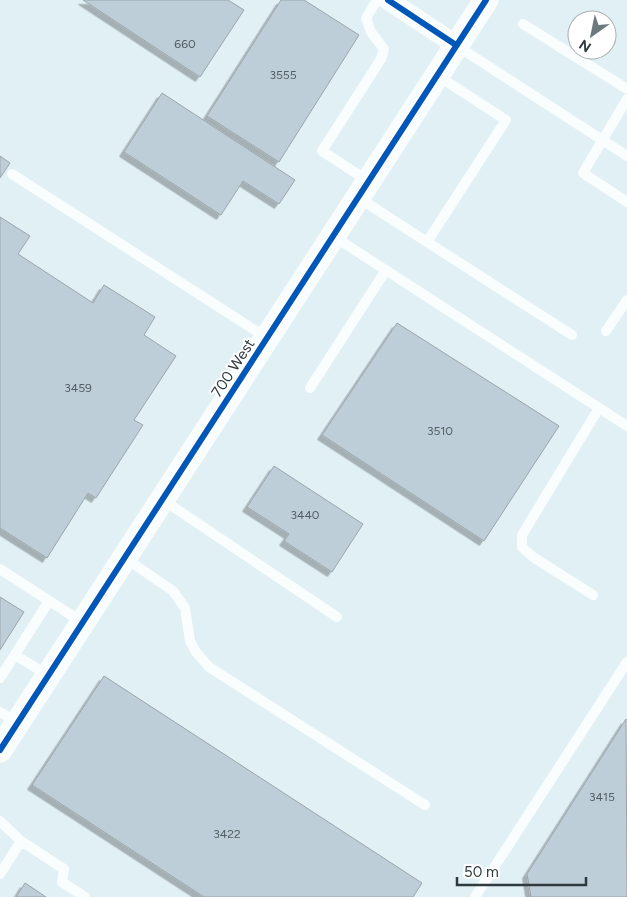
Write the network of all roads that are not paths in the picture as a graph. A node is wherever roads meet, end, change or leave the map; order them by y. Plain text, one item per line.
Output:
1 (377, 0) edge
2 (388, 0) edge
3 (486, 0) edge
4 (523, 24) dead end
5 (456, 45) junction
6 (437, 75) junction
7 (627, 89) edge
8 (627, 99) edge
9 (601, 139) junction
10 (627, 156) edge
11 (12, 174) dead end
12 (363, 189) junction
13 (627, 202) edge
14 (333, 236) junction
15 (427, 242) junction
16 (386, 270) junction
17 (627, 300) edge
18 (606, 331) dead end
19 (572, 335) dead end
20 (267, 338) junction
21 (310, 388) dead end
22 (599, 408) junction
23 (627, 426) edge
24 (162, 500) junction
25 (124, 557) junction
26 (0, 569) edge
27 (593, 595) dead end
28 (49, 601) junction
29 (337, 617) dead end
30 (82, 622) junction
31 (15, 655) junction
32 (627, 662) edge
33 (48, 675) junction
34 (0, 678) edge
35 (9, 717) edge
36 (0, 750) edge
37 (425, 805) dead end
38 (0, 821) edge
39 (21, 841) junction
40 (0, 874) edge
41 (85, 897) edge
42 (475, 897) edge

1 - 12 lane
2 - 5 street
3 - 5 street, 700 West
4 - 7 lane
5 - 6 street, 700 West
5 - 9 lane
6 - 12 street, 700 West
6 - 15 lane
8 - 9 lane
9 - 10 lane
9 - 13 lane
11 - 20 lane
12 - 14 street, 700 West
12 - 15 lane
14 - 16 lane
14 - 20 street, 700 West
15 - 19 lane
16 - 21 lane
16 - 22 lane
17 - 18 lane
20 - 24 street, 700 West
22 - 23 lane
22 - 27 lane
24 - 25 street, 700 West
24 - 29 lane
25 - 30 street, 700 West
25 - 37 lane
26 - 28 lane
28 - 30 lane
28 - 31 lane
30 - 33 street, 700 West
31 - 33 lane
31 - 34 lane
32 - 42 lane
33 - 35 street, 700 West
35 - 36 street, 700 West
38 - 39 lane
39 - 40 lane
39 - 41 lane

